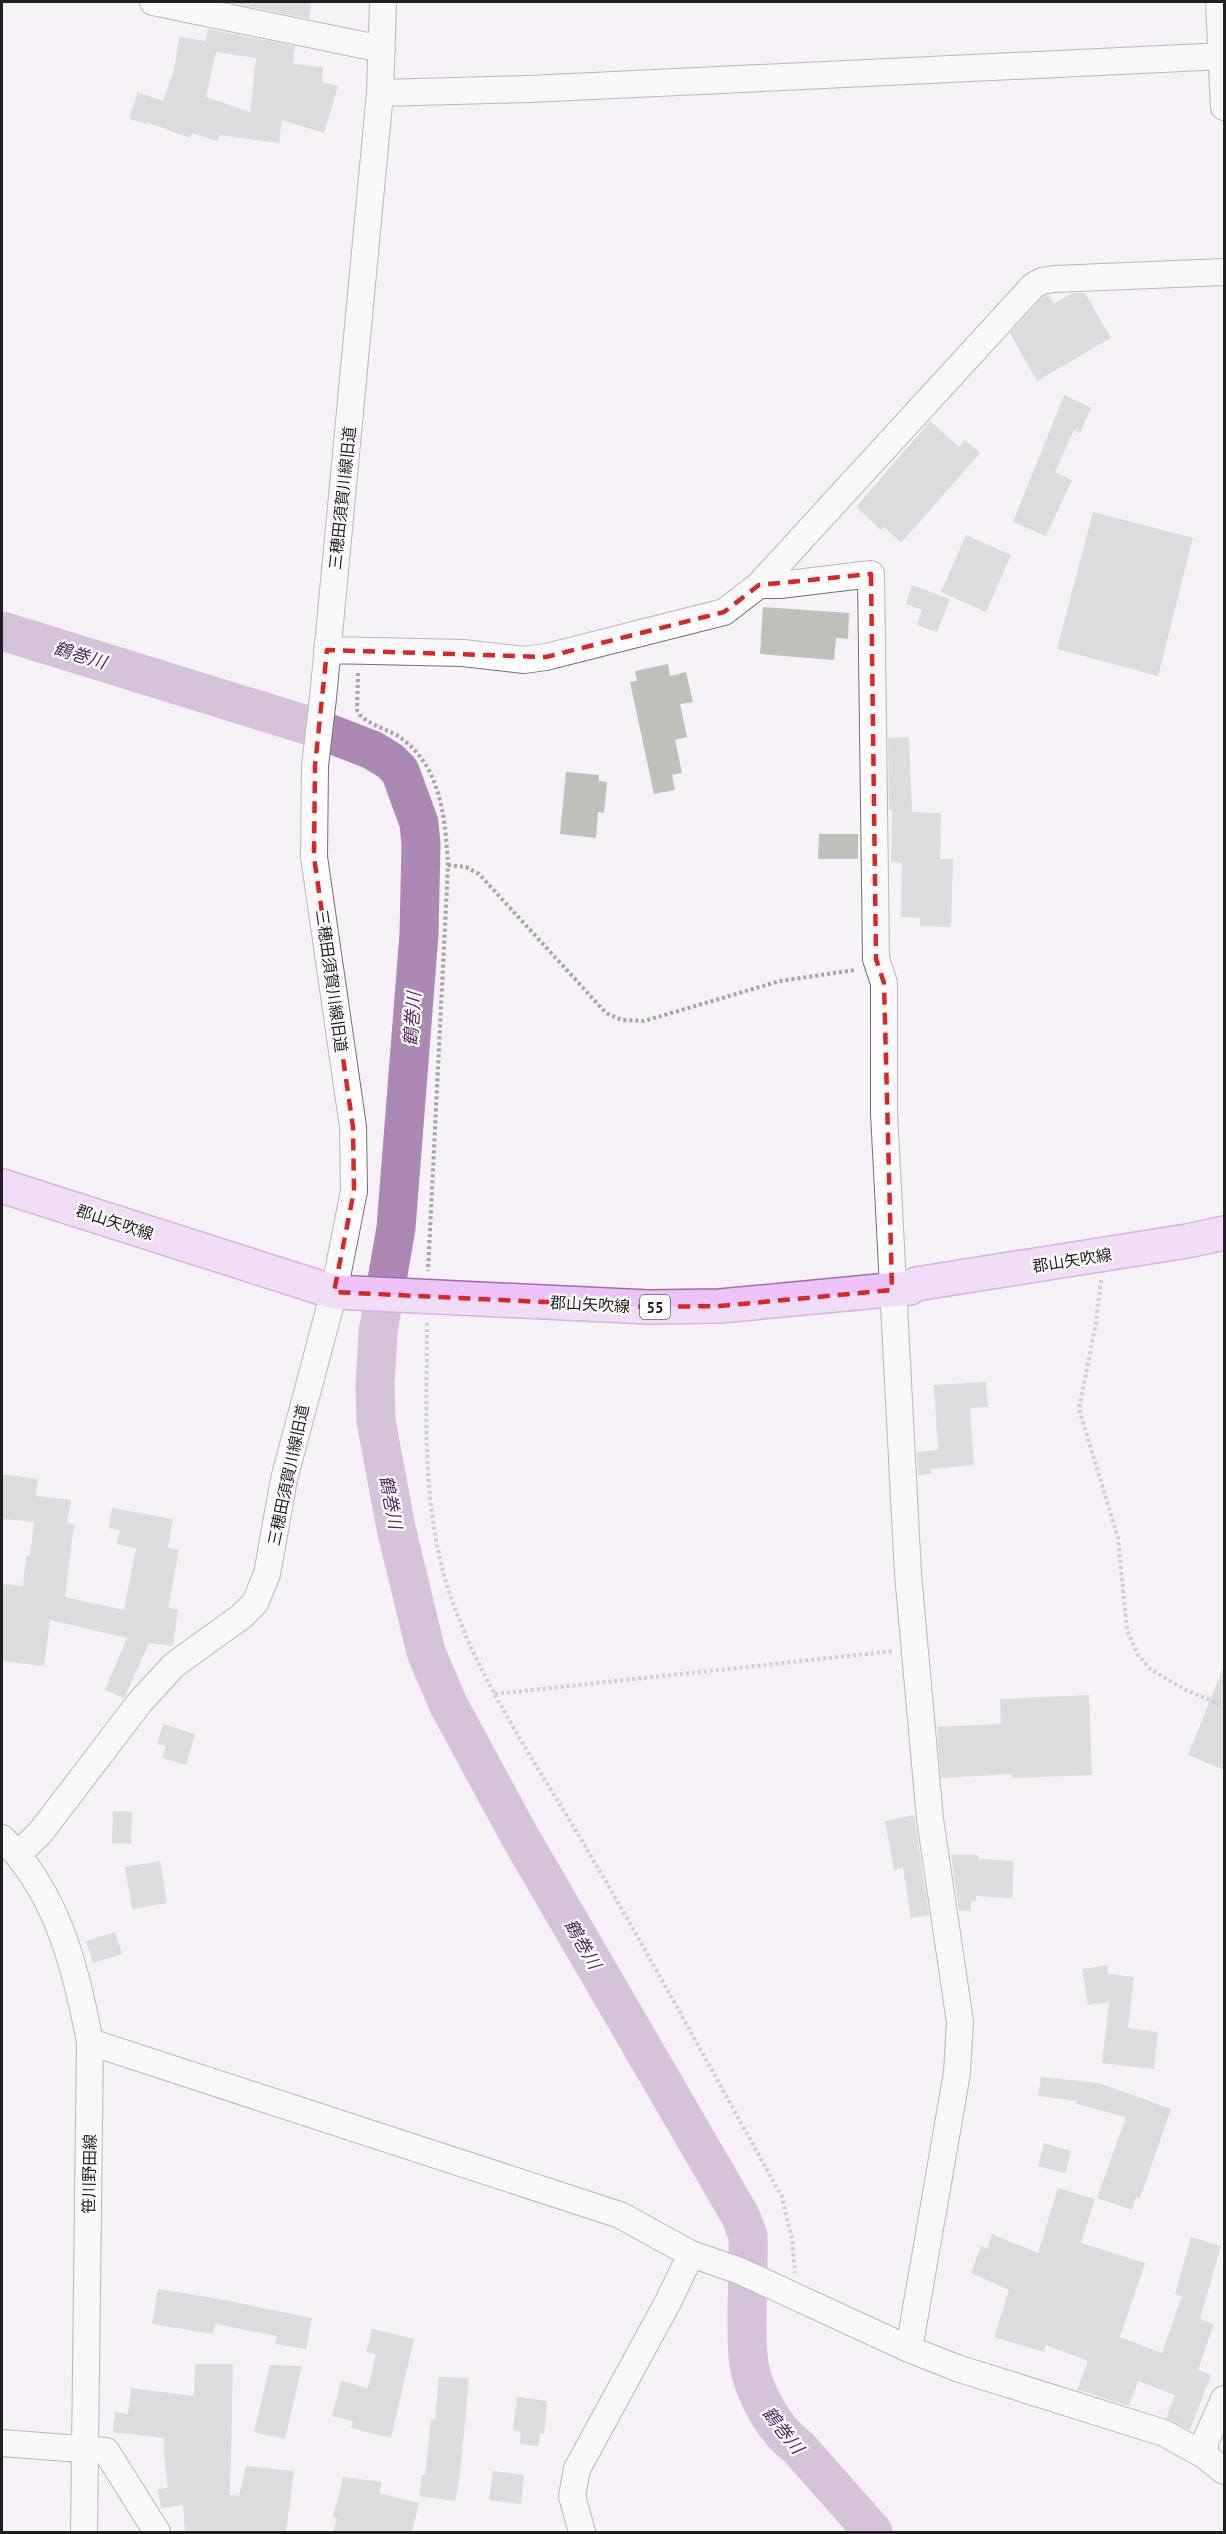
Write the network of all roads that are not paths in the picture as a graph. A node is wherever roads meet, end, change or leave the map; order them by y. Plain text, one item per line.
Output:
1 (153, 2) edge
2 (383, 2) edge
3 (1220, 2) edge
4 (382, 49) junction
5 (1223, 56) edge
6 (380, 93) junction
7 (1224, 107) edge
8 (1224, 272) edge
9 (759, 585) junction
10 (327, 650) junction
11 (2, 1186) edge
12 (1224, 1233) edge
13 (892, 1290) junction
14 (334, 1292) junction
15 (10, 1846) edge
16 (90, 2042) junction
17 (691, 2254) junction
18 (909, 2349) junction
19 (1224, 2399) edge
20 (2, 2443) edge
21 (85, 2449) junction
22 (1204, 2455) junction
23 (1224, 2470) edge
24 (84, 2532) edge
25 (157, 2532) edge
26 (582, 2532) edge

1 - 4 street
2 - 4 street, 三穂田須賀川線旧道
3 - 5 street
4 - 6 street, 三穂田須賀川線旧道
5 - 6 street
5 - 7 street
6 - 10 street, 三穂田須賀川線旧道
8 - 9 street
9 - 10 street
9 - 13 street
10 - 14 street, 三穂田須賀川線旧道
11 - 14 main road, 郡山矢吹線 / 55
12 - 13 main road, 郡山矢吹線 / 55
13 - 14 main road, 郡山矢吹線 / 55
13 - 18 street
14 - 15 street, 三穂田須賀川線旧道
15 - 16 street, 笹川野田線
16 - 17 street
16 - 21 street, 笹川野田線
17 - 18 street
17 - 26 street
18 - 22 street
19 - 22 street
20 - 21 street
21 - 24 street, 笹川野田線
21 - 25 street
22 - 23 street

